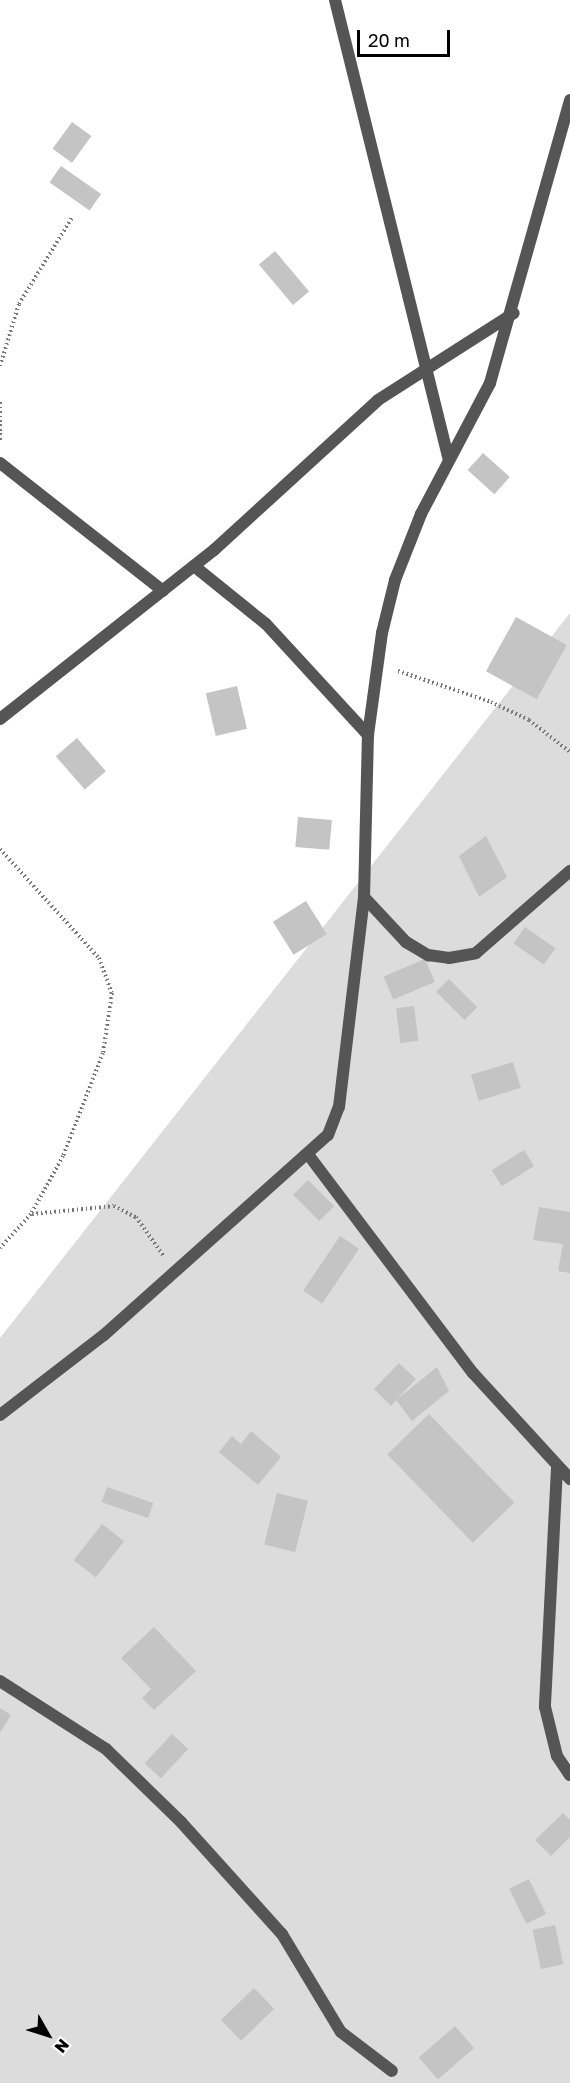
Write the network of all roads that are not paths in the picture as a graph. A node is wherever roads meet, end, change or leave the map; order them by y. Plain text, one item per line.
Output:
1 (335, 0) edge
2 (570, 100) edge
3 (514, 312) junction
4 (428, 365) junction
5 (449, 460) junction
6 (0, 463) edge
7 (194, 566) junction
8 (163, 591) junction
9 (0, 719) edge
10 (369, 735) junction
11 (570, 871) edge
12 (364, 897) junction
13 (310, 1157) junction
14 (0, 1415) edge
15 (557, 1468) junction
16 (570, 1479) edge
17 (0, 1681) edge
18 (570, 1775) edge
19 (393, 2071) dead end

1 - 4 street
2 - 3 street
3 - 4 street
3 - 5 street
4 - 5 street
4 - 7 street
5 - 10 street
6 - 8 street
7 - 8 street
7 - 10 street
8 - 9 street
10 - 12 street
11 - 12 street
12 - 13 street
13 - 14 street
13 - 15 street
15 - 16 street
15 - 18 street
17 - 19 street

